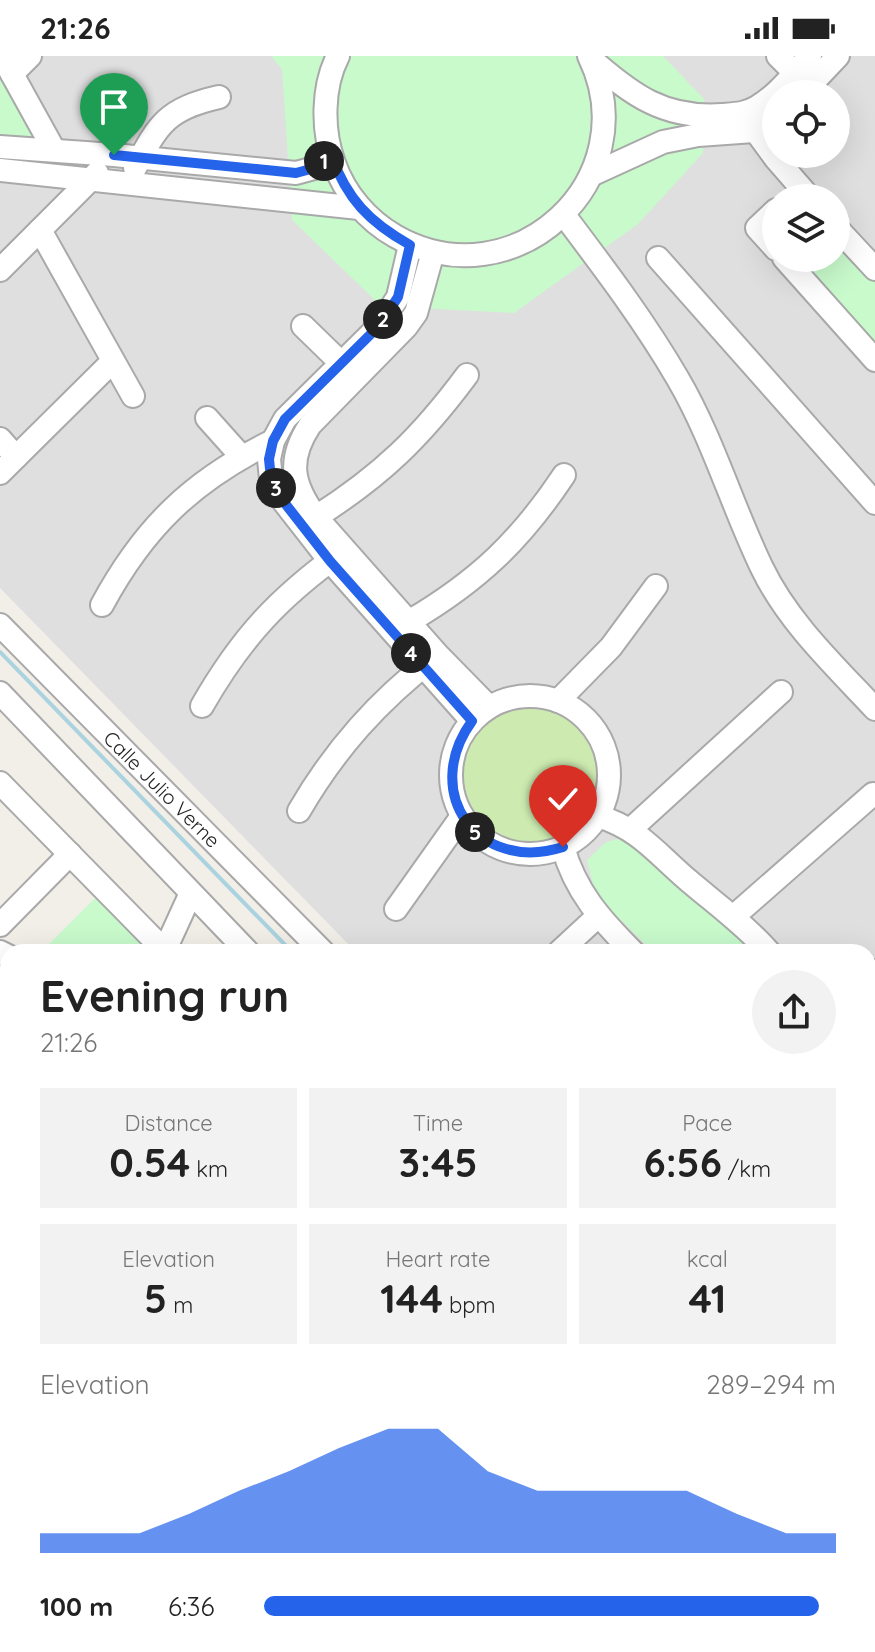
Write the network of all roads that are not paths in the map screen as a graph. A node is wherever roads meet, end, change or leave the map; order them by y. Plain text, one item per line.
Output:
1 (30, 56) edge
2 (778, 56) edge
3 (810, 56) edge
4 (838, 56) edge
5 (336, 57) edge
6 (590, 58) edge
7 (7, 65) edge
8 (798, 80) edge
9 (803, 80) edge
10 (808, 80) edge
11 (219, 97) dead end
12 (762, 104) edge
13 (762, 119) edge
14 (749, 122) junction
15 (698, 126) junction
16 (0, 147) edge
17 (54, 150) junction
18 (114, 155) junction
19 (331, 155) junction
20 (141, 158) junction
21 (0, 170) edge
22 (591, 175) junction
23 (90, 179) junction
24 (127, 183) junction
25 (792, 184) edge
26 (359, 208) junction
27 (564, 215) junction
28 (40, 230) junction
29 (850, 242) edge
30 (410, 245) junction
31 (433, 252) junction
32 (658, 258) dead end
33 (875, 269) edge
34 (0, 270) edge
35 (796, 272) edge
36 (303, 326) dead end
37 (875, 360) edge
38 (113, 361) junction
39 (340, 362) junction
40 (467, 375) dead end
41 (133, 396) dead end
42 (207, 418) dead end
43 (0, 439) edge
44 (273, 441) junction
45 (241, 456) junction
46 (16, 457) junction
47 (0, 473) edge
48 (564, 475) dead end
49 (875, 503) edge
50 (316, 517) junction
51 (338, 555) junction
52 (656, 586) dead end
53 (102, 605) dead end
54 (410, 621) junction
55 (0, 625) edge
56 (430, 661) junction
57 (781, 692) dead end
58 (0, 693) edge
59 (558, 701) junction
60 (202, 706) dead end
61 (875, 709) edge
62 (480, 714) junction
63 (3, 790) edge
64 (873, 794) dead end
65 (299, 811) dead end
66 (462, 816) junction
67 (598, 816) junction
68 (631, 829) junction
69 (563, 847) junction
70 (70, 854) junction
71 (191, 893) junction
72 (396, 909) dead end
73 (598, 916) junction
74 (733, 917) junction
75 (0, 925) edge
76 (156, 944) edge
77 (168, 944) edge
78 (236, 944) edge
79 (315, 944) edge
80 (568, 944) edge
81 (625, 944) edge
82 (761, 944) edge

1 - 7 street
2 - 8 street
3 - 9 street
4 - 10 street
5 - 19 street
6 - 15 street
6 - 22 street
7 - 17 street
11 - 20 street
12 - 14 street
13 - 14 street
14 - 15 street
14 - 25 street
15 - 22 street
16 - 17 street
17 - 18 street
18 - 20 street
18 - 23 street
19 - 20 street
19 - 26 street
20 - 24 street
21 - 23 street
22 - 27 street
23 - 24 street
23 - 28 street
24 - 26 street
26 - 30 street
27 - 31 street
27 - 61 street
28 - 34 street
28 - 38 street
29 - 33 street
30 - 31 street
30 - 39 street
31 - 50 street
32 - 49 street
35 - 37 street
36 - 39 street
38 - 41 street
38 - 46 street
39 - 44 street
40 - 50 street
42 - 45 street
43 - 46 street
44 - 45 street
44 - 51 street
45 - 53 street
46 - 47 street
48 - 54 street
50 - 51 street
51 - 54 street
51 - 56 street
51 - 60 street
52 - 59 street
54 - 56 street
55 - 79 street, Calle Julio Verne
56 - 62 street
56 - 65 street
57 - 68 street
58 - 71 street
59 - 62 street
59 - 67 street
62 - 66 street
63 - 70 street
64 - 74 street
66 - 69 street
66 - 72 street
67 - 68 street
67 - 69 street
68 - 74 street
69 - 73 street
70 - 75 street
70 - 76 street
71 - 77 street
71 - 78 street
73 - 80 street
73 - 81 street
74 - 82 street

